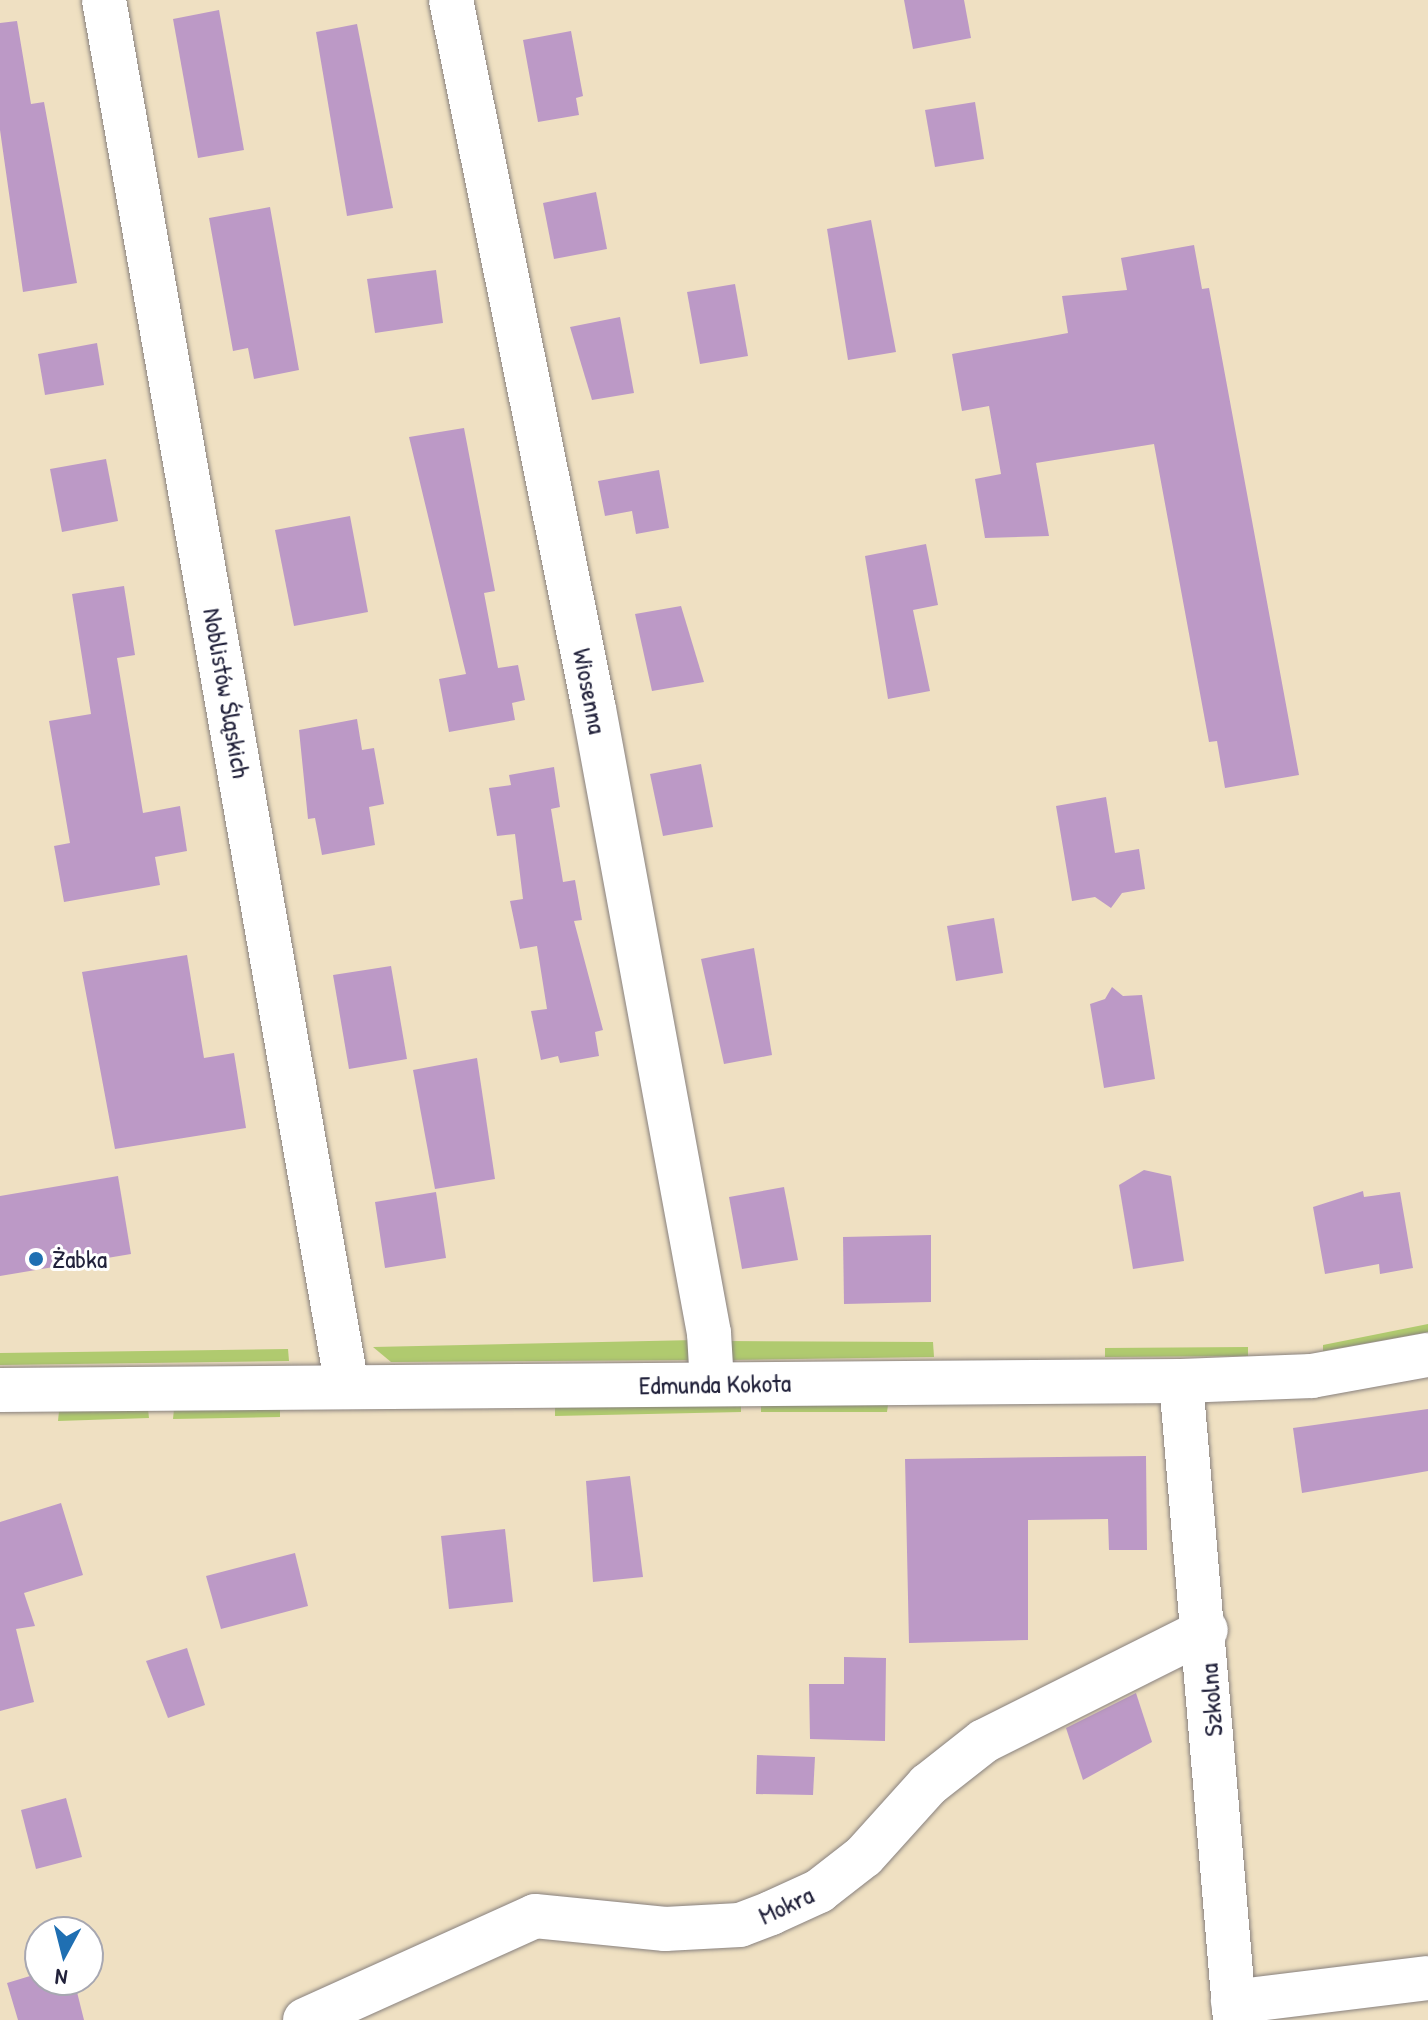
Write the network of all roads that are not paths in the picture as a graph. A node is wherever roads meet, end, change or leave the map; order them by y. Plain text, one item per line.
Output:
1 (104, 0) edge
2 (451, 0) edge
3 (1428, 1355) edge
4 (1181, 1381) junction
5 (712, 1384) junction
6 (347, 1387) junction
7 (0, 1390) edge
8 (1206, 1630) junction
9 (1428, 1978) edge
10 (1234, 2011) edge
11 (305, 2020) edge

1 - 6 street, Noblistów Śląskich
2 - 5 street, Wiosenna
3 - 4 street, Edmunda Kokota
4 - 5 street, Edmunda Kokota
4 - 8 street, Szkolna
5 - 6 street, Edmunda Kokota
6 - 7 street, Edmunda Kokota
8 - 10 street, Szkolna
8 - 11 street, Mokra
9 - 10 street

